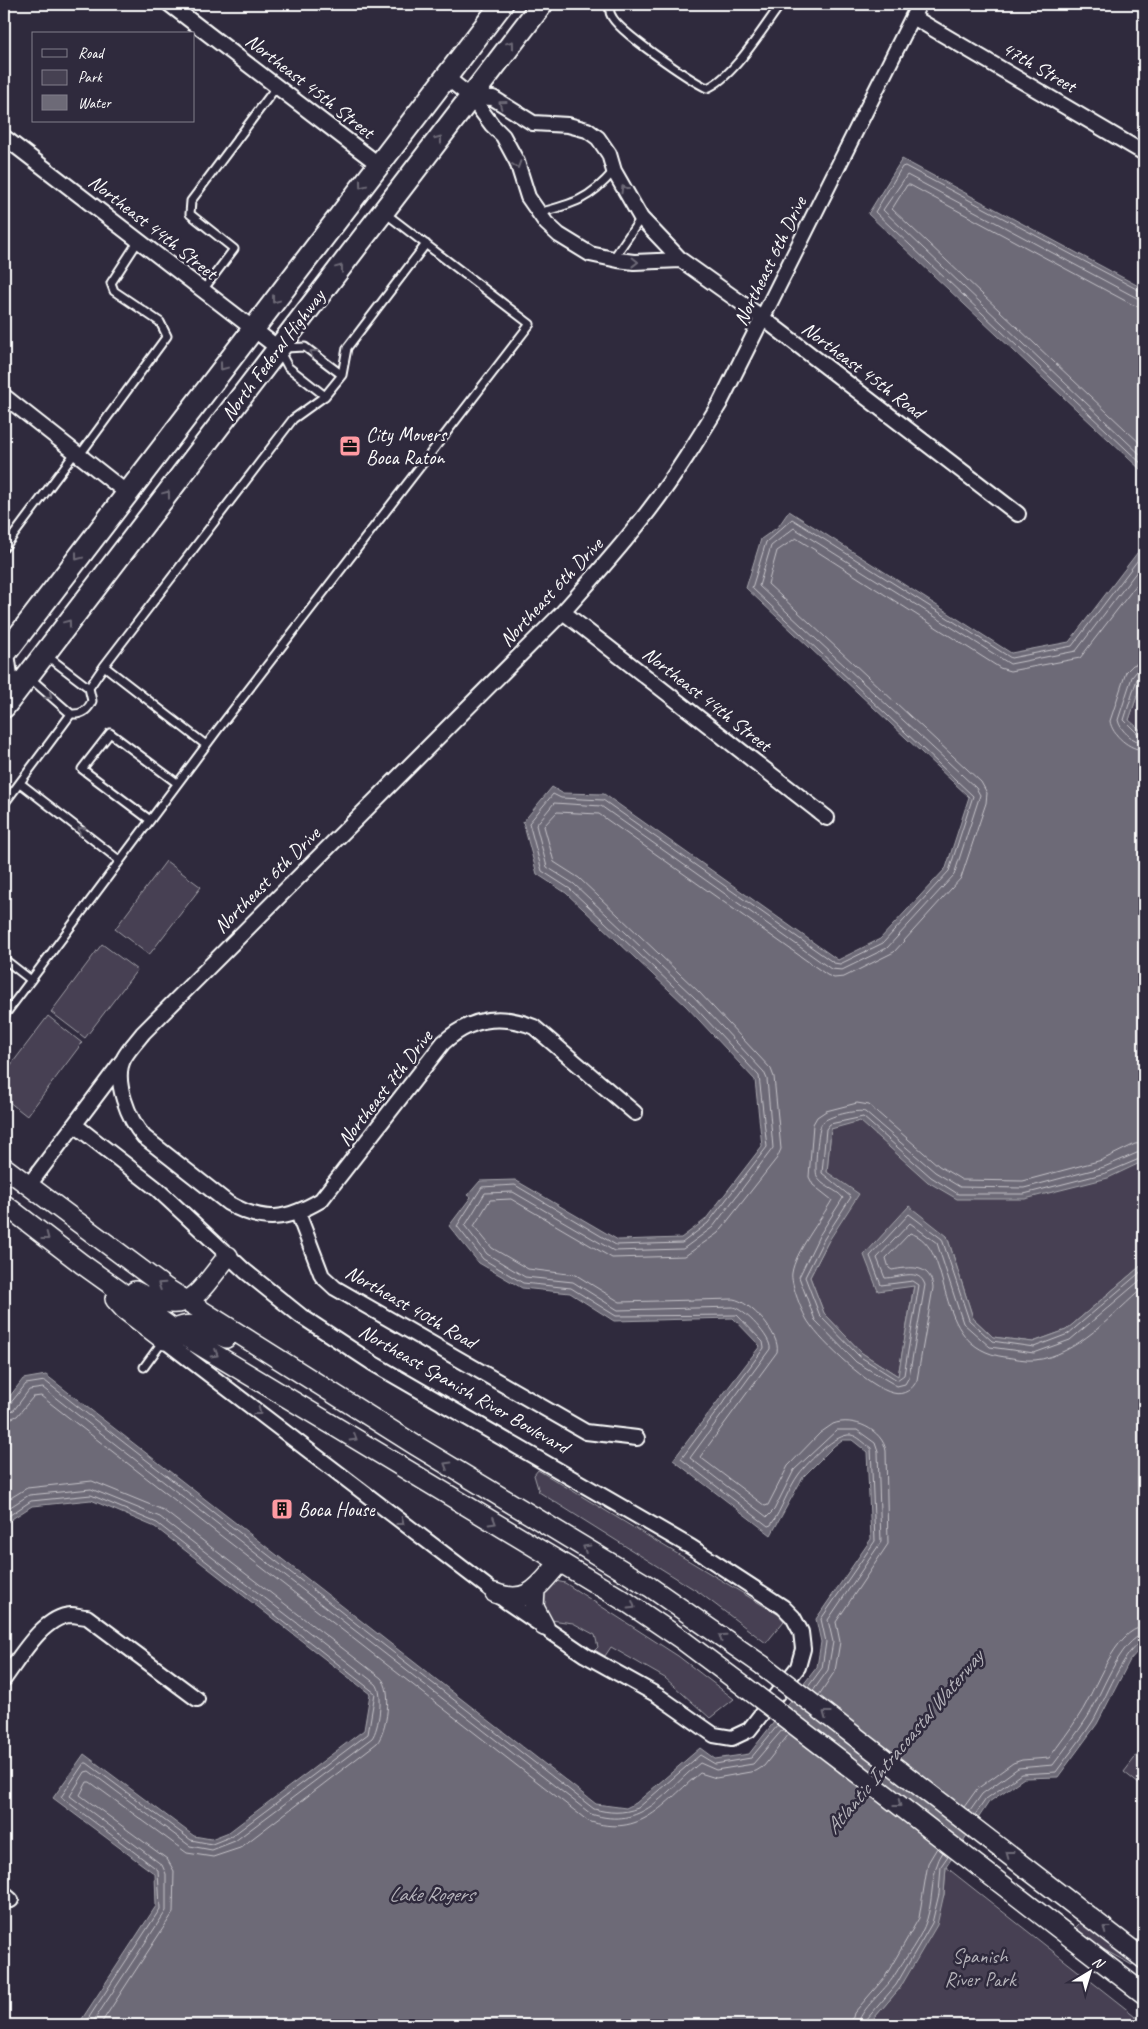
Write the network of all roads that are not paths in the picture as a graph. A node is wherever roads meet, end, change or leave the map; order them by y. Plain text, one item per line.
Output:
1 (169, 4) edge
2 (502, 4) edge
3 (542, 4) edge
4 (610, 4) edge
5 (781, 4) edge
6 (919, 4) edge
7 (913, 17) junction
8 (446, 76) junction
9 (277, 86) junction
10 (471, 97) junction
11 (4, 137) edge
12 (1144, 153) edge
13 (378, 164) junction
14 (614, 171) junction
15 (383, 211) junction
16 (538, 214) junction
17 (640, 218) junction
18 (139, 240) junction
19 (426, 244) junction
20 (613, 259) junction
21 (681, 260) junction
22 (203, 290) junction
23 (764, 319) junction
24 (253, 328) junction
25 (278, 348) junction
26 (342, 375) junction
27 (4, 396) edge
28 (325, 396) junction
29 (77, 454) junction
30 (127, 492) junction
31 (1018, 514) dead end
32 (4, 548) edge
33 (38, 609) junction
34 (563, 612) junction
35 (45, 654) junction
36 (4, 656) edge
37 (104, 666) junction
38 (28, 676) junction
39 (4, 687) edge
40 (89, 688) junction
41 (4, 707) edge
42 (72, 714) junction
43 (206, 745) junction
44 (20, 782) junction
45 (177, 783) junction
46 (4, 804) edge
47 (827, 818) dead end
48 (150, 820) junction
49 (120, 860) junction
50 (4, 959) edge
51 (31, 980) junction
52 (4, 1016) edge
53 (123, 1059) junction
54 (635, 1112) dead end
55 (75, 1125) junction
56 (4, 1166) edge
57 (29, 1186) junction
58 (6, 1211) edge
59 (298, 1214) junction
60 (228, 1256) junction
61 (82, 1264) junction
62 (187, 1301) junction
63 (169, 1335) junction
64 (144, 1366) dead end
65 (306, 1376) junction
66 (637, 1438) dead end
67 (560, 1562) junction
68 (535, 1590) junction
69 (495, 1593) junction
70 (544, 1626) junction
71 (4, 1679) edge
72 (197, 1700) dead end
73 (1144, 1959) edge
74 (1144, 1994) edge

1 - 9 street, Northeast 45th Street
2 - 8 main road, North Federal Highway
10 -> 3 main road, North Federal Highway
4 - 5 lane
6 - 7 street, Northeast 6th Drive
7 - 12 street, 47th Street
7 - 23 street, Northeast 6th Drive
8 - 10 street
8 - 13 main road, North Federal Highway
9 - 13 street, Northeast 45th Street
9 - 22 lane
14 -> 10 street, Northeast 45th Road
15 -> 10 main road, North Federal Highway
10 -> 16 street
11 - 18 street, Northeast 44th Street
13 -> 24 main road, North Federal Highway
14 - 16 lane
17 -> 14 street, Northeast 45th Road
15 - 19 lane
25 -> 15 main road, North Federal Highway
16 - 20 street
17 - 20 lane
17 - 21 street, Northeast 45th Road
18 - 22 street, Northeast 44th Street
18 - 29 lane
19 - 26 lane
19 - 43 lane
20 -> 21 street
21 - 23 street, Northeast 45th Road
22 - 24 street, Northeast 44th Street
23 - 31 street, Northeast 45th Road
23 - 34 street, Northeast 6th Drive
24 - 25 street, Northeast 44th Street
24 -> 30 main road, North Federal Highway
26 -> 25 lane
25 - 28 lane
35 -> 25 main road, North Federal Highway
26 - 28 lane
27 - 29 street
28 - 37 lane
29 - 30 street
29 - 32 lane
30 -> 33 main road, North Federal Highway
33 - 36 main road, North Federal Highway
33 - 38 main road
34 - 47 street, Northeast 44th Street
34 - 53 street, Northeast 6th Drive
35 - 38 main road, North Federal Highway
35 - 40 lane
36 - 39 main road
37 - 40 lane
37 - 43 lane
38 - 41 main road, North Federal Highway
38 -> 42 lane
40 - 42 lane
42 - 44 lane
43 - 45 lane
44 - 46 lane
49 -> 44 lane
45 - 48 lane
45 - 48 lane
48 - 49 lane
49 - 51 lane
50 - 51 lane
51 - 52 lane
53 - 55 street, Northeast 6th Drive
53 - 59 street
54 - 59 street, Northeast 7th Drive
55 - 57 street, Northeast 6th Drive
55 - 60 street, Northeast Spanish River Boulevard
56 - 57 main road
62 -> 57 main road
58 -> 61 main road, Northeast Spanish River Boulevard
59 - 66 street, Northeast 40th Road
60 - 62 main road
60 - 70 street, Northeast Spanish River Boulevard
61 - 62 main road
61 - 63 main road, Northeast Spanish River Boulevard
62 - 65 main road
63 - 64 lane
63 - 65 main road
63 -> 67 main road, Northeast Spanish River Boulevard
63 -> 69 street, Northeast Spanish River Boulevard
73 -> 65 main road, bridge
67 - 68 main road
67 -> 74 main road, Northeast Spanish River Boulevard, bridge
68 - 69 main road
68 - 70 main road
69 - 70 street, Northeast Spanish River Boulevard
71 - 72 street

